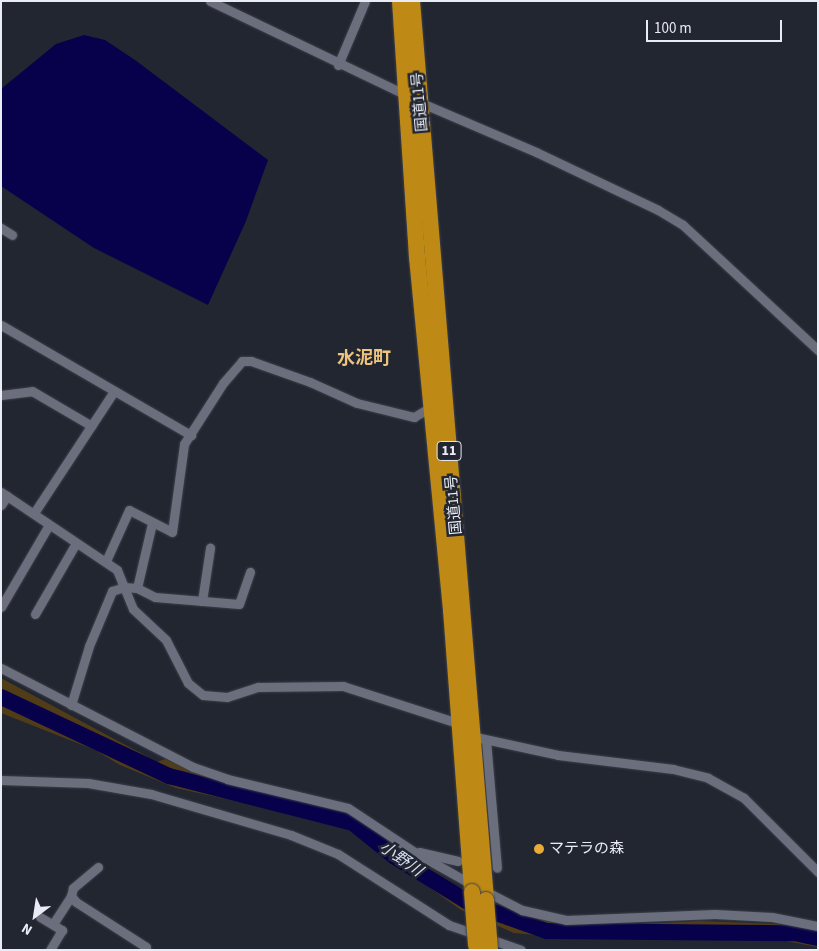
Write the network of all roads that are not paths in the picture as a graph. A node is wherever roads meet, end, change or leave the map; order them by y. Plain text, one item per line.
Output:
1 (210, 1) edge
2 (365, 1) edge
3 (400, 1) edge
4 (412, 1) edge
5 (338, 65) junction
6 (414, 99) junction
7 (1, 228) edge
8 (12, 235) dead end
9 (1, 325) edge
10 (818, 350) edge
11 (114, 392) junction
12 (1, 395) edge
13 (439, 402) junction
14 (92, 426) junction
15 (191, 434) junction
16 (4, 494) edge
17 (1, 506) edge
18 (34, 513) junction
19 (152, 523) junction
20 (49, 524) junction
21 (76, 543) junction
22 (210, 548) dead end
23 (106, 562) junction
24 (250, 572) dead end
25 (124, 587) junction
26 (137, 588) junction
27 (202, 601) junction
28 (1, 607) edge
29 (35, 614) dead end
30 (1, 668) edge
31 (71, 705) junction
32 (458, 721) junction
33 (479, 738) junction
34 (1, 780) edge
35 (416, 853) junction
36 (458, 861) dead end
37 (98, 867) dead end
38 (497, 868) dead end
39 (818, 872) edge
40 (479, 892) junction
41 (71, 896) junction
42 (40, 917) dead end
43 (53, 924) junction
44 (818, 926) edge
45 (481, 948) edge
46 (50, 950) edge
47 (145, 950) edge
48 (520, 950) edge

1 - 5 street
2 - 5 street
3 - 6 highway, 国道11号 / 11
4 - 6 highway, 国道11号 / 11
5 - 6 street
6 - 10 street
6 - 13 highway, 国道11号 / 11
7 - 8 street
9 - 11 street
11 - 14 street
11 - 15 street
12 - 14 street
13 - 15 street
13 - 32 highway, 国道11号 / 11
13 - 33 highway, 国道11号 / 11
14 - 18 street
15 - 19 street
16 - 17 street
16 - 18 street
18 - 20 street
19 - 23 street
19 - 26 street
20 - 21 street
20 - 28 street
21 - 23 street
21 - 29 street
22 - 27 street
23 - 25 street
24 - 27 street
25 - 26 street
25 - 31 street
25 - 32 street
26 - 27 street
30 - 31 street
31 - 35 street
32 - 33 street
32 - 40 highway, 国道11号 / 11
33 - 38 street
33 - 39 street
33 - 40 highway, 国道11号 / 11
34 - 48 street
35 - 36 street
35 - 40 street
37 - 41 street
40 - 44 street
40 - 45 highway, 国道11号 / 11, bridge
41 - 43 street
41 - 47 street
42 - 43 street
43 - 46 street

